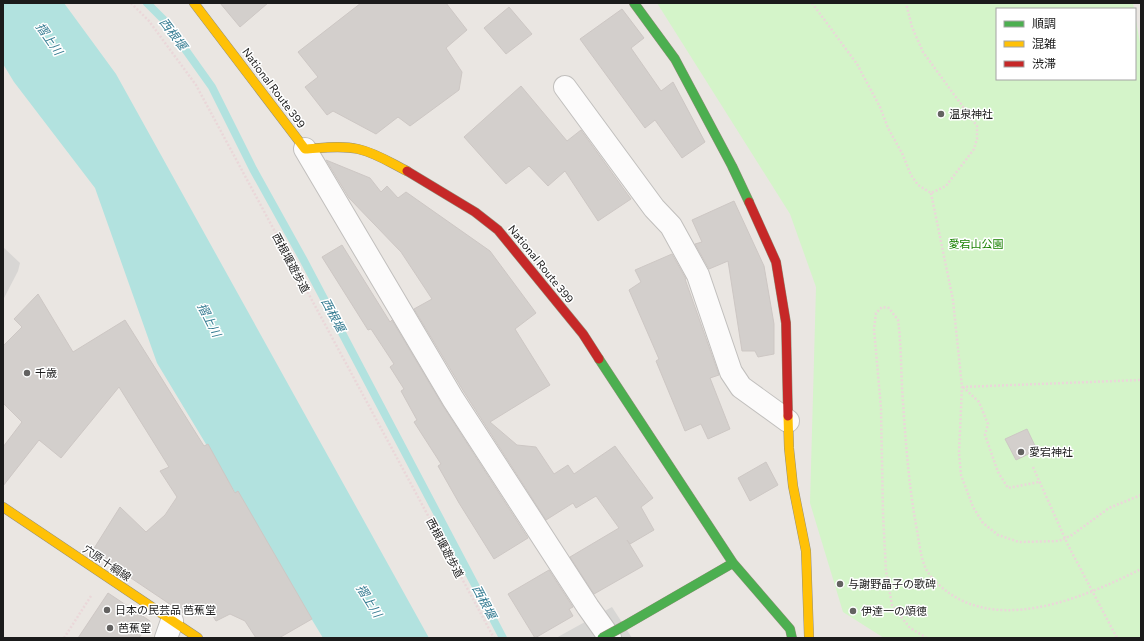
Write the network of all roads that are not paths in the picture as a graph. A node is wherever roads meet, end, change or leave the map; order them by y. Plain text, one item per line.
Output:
1 (194, 3) edge
2 (634, 3) edge
3 (565, 87) dead end
4 (305, 149) junction
5 (788, 421) junction
6 (3, 507) edge
7 (733, 563) junction
8 (169, 629) edge
9 (617, 632) edge
10 (791, 634) edge
11 (198, 638) edge
12 (602, 638) edge
13 (810, 638) edge

1 - 4 main road, National Route 399
2 - 5 main road
3 - 5 street
4 - 7 main road, National Route 399
4 - 9 street
5 - 13 main road
6 - 8 main road, 穴原十綱線
7 - 9 main road
7 - 10 main road, National Route 399
8 - 11 main road, 穴原十綱線
9 - 12 main road, bridge
10 - 13 main road

